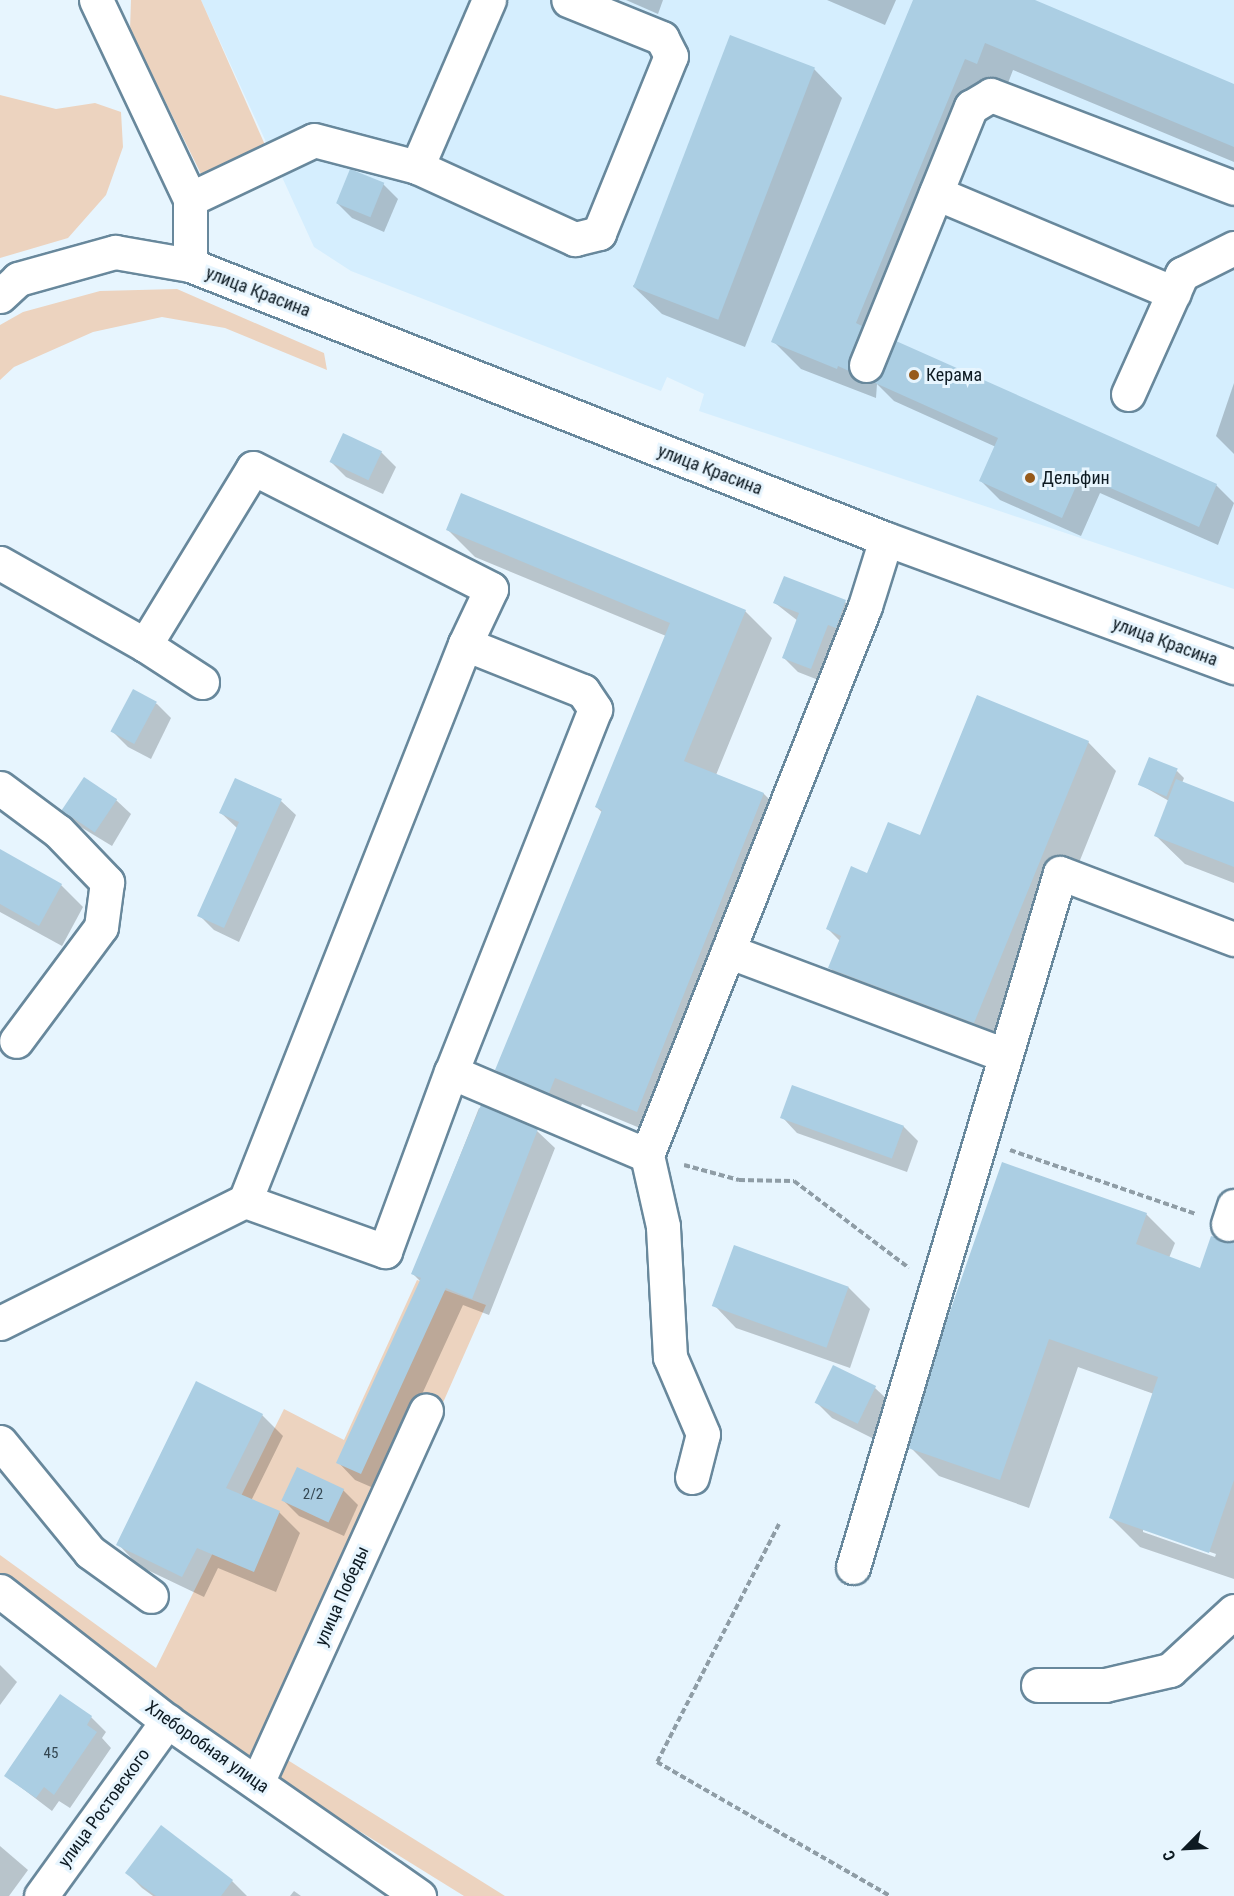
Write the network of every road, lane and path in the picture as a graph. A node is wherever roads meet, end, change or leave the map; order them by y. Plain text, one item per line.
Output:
1 (96, 0) edge
2 (489, 0) edge
3 (568, 0) edge
4 (417, 167) junction
5 (1234, 188) edge
6 (936, 193) junction
7 (190, 199) junction
8 (1234, 248) edge
9 (190, 265) junction
10 (9, 287) edge
11 (1174, 293) junction
12 (866, 365) dead end
13 (1128, 394) dead end
14 (886, 539) junction
15 (0, 563) edge
16 (465, 644) junction
17 (145, 645) junction
18 (1234, 667) edge
19 (202, 682) dead end
20 (0, 788) edge
21 (1234, 939) edge
22 (728, 951) junction
23 (5, 1044) edge
24 (1005, 1055) junction
25 (451, 1072) junction
26 (980, 1140) junction
27 (647, 1155) junction
28 (245, 1201) junction
29 (1231, 1215) edge
30 (936, 1288) junction
31 (0, 1323) edge
32 (426, 1410) dead end
33 (0, 1442) edge
34 (692, 1477) dead end
35 (779, 1524) dead end
36 (853, 1567) dead end
37 (0, 1591) edge
38 (151, 1596) dead end
39 (1234, 1611) edge
40 (1038, 1685) dead end
41 (167, 1721) junction
42 (257, 1783) junction
43 (41, 1896) edge
44 (418, 1896) edge
45 (890, 1896) edge

1 - 7 street, улица Красина
2 - 4 street
3 - 4 street
4 - 7 street
5 - 6 street
6 - 11 street
6 - 12 street
7 - 9 street, улица Красина
8 - 11 street
9 - 10 street, улица Красина
9 - 14 street, улица Красина
11 - 13 street
14 - 18 street, улица Красина
14 - 22 street
15 - 17 street
16 - 17 street
16 - 25 street
16 - 28 street
17 - 19 street
20 - 23 street
21 - 24 street
22 - 24 street
22 - 27 street
24 - 26 street
25 - 27 street
25 - 28 street
26 - 29 path
26 - 30 street
27 - 30 path
27 - 34 street
28 - 31 street
30 - 36 street
32 - 42 street, улица Победы
33 - 38 street
35 - 45 path
37 - 41 street, Хлеборобная улица
39 - 40 street
41 - 42 street, Хлеборобная улица
41 - 43 street, улица Ростовского
42 - 44 street, Хлеборобная улица

